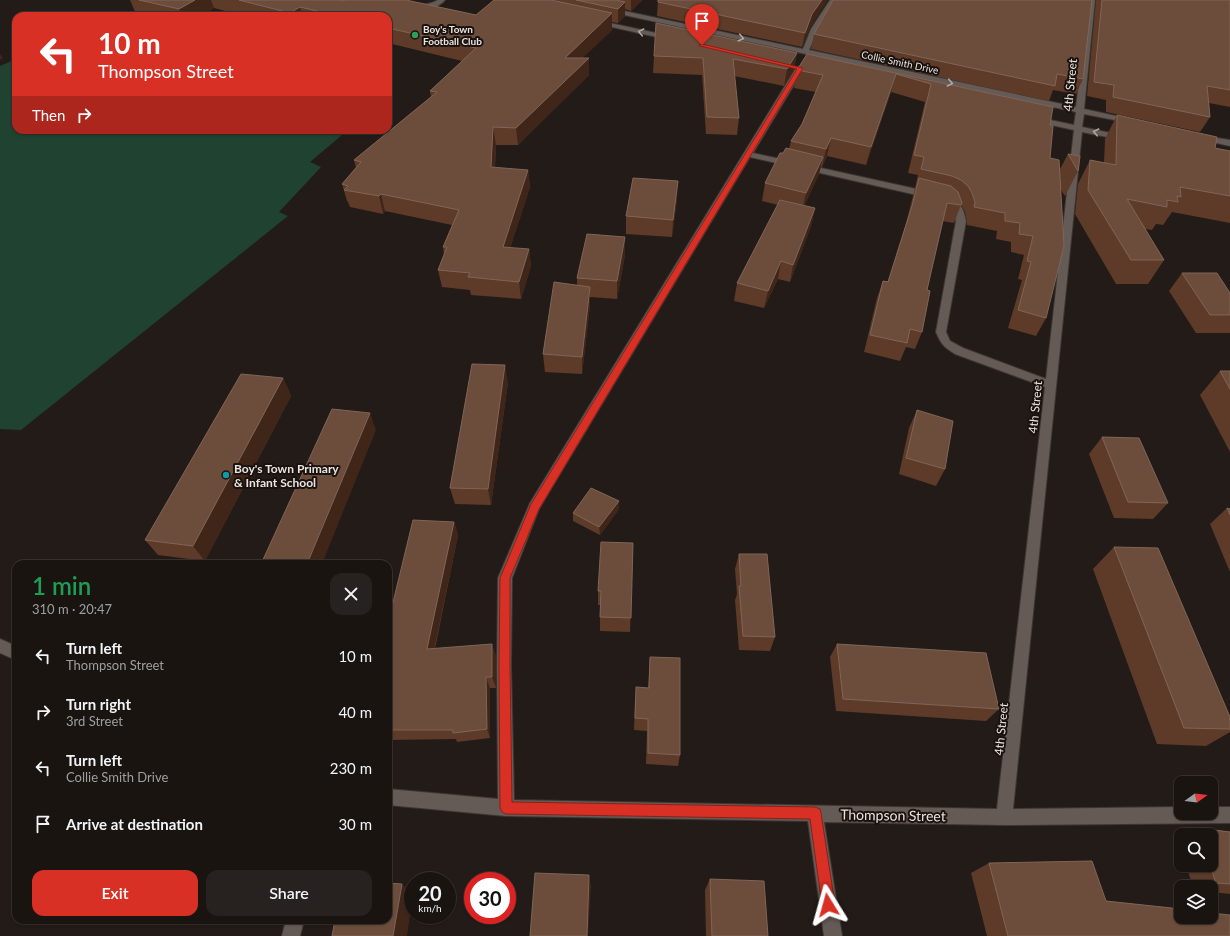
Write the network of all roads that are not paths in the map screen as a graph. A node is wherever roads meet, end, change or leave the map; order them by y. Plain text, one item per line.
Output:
1 (442, 0) edge
2 (833, 0) edge
3 (1092, 0) edge
4 (408, 7) edge
5 (602, 8) edge
6 (588, 20) edge
7 (680, 40) edge
8 (805, 52) junction
9 (800, 68) edge
10 (1081, 111) junction
11 (1032, 118) edge
12 (1140, 124) edge
13 (1078, 128) junction
14 (1193, 135) edge
15 (1131, 140) edge
16 (1230, 143) edge
17 (748, 154) junction
18 (1050, 385) junction
19 (0, 646) edge
20 (12, 651) edge
21 (392, 797) edge
22 (506, 808) junction
23 (815, 813) junction
24 (1230, 815) edge
25 (1004, 817) junction
26 (294, 924) edge
27 (291, 936) edge
28 (833, 936) edge

1 - 4 street
2 - 8 street
3 - 10 street, 4th Street
5 -> 8 street, Collie Smith Drive
7 -> 6 street
8 -> 10 street, Collie Smith Drive
9 - 17 street
10 - 12 street, Collie Smith Drive
10 - 13 street, 4th Street
11 - 13 street
15 -> 13 street
13 - 18 street, 4th Street
14 - 16 street
17 - 18 street
17 - 22 street
18 - 25 street, 4th Street
19 - 20 street
21 - 22 street, Thompson Street
22 - 23 street, Thompson Street
23 - 25 street, Thompson Street
23 - 28 street
24 - 25 street, Thompson Street
26 - 27 street

